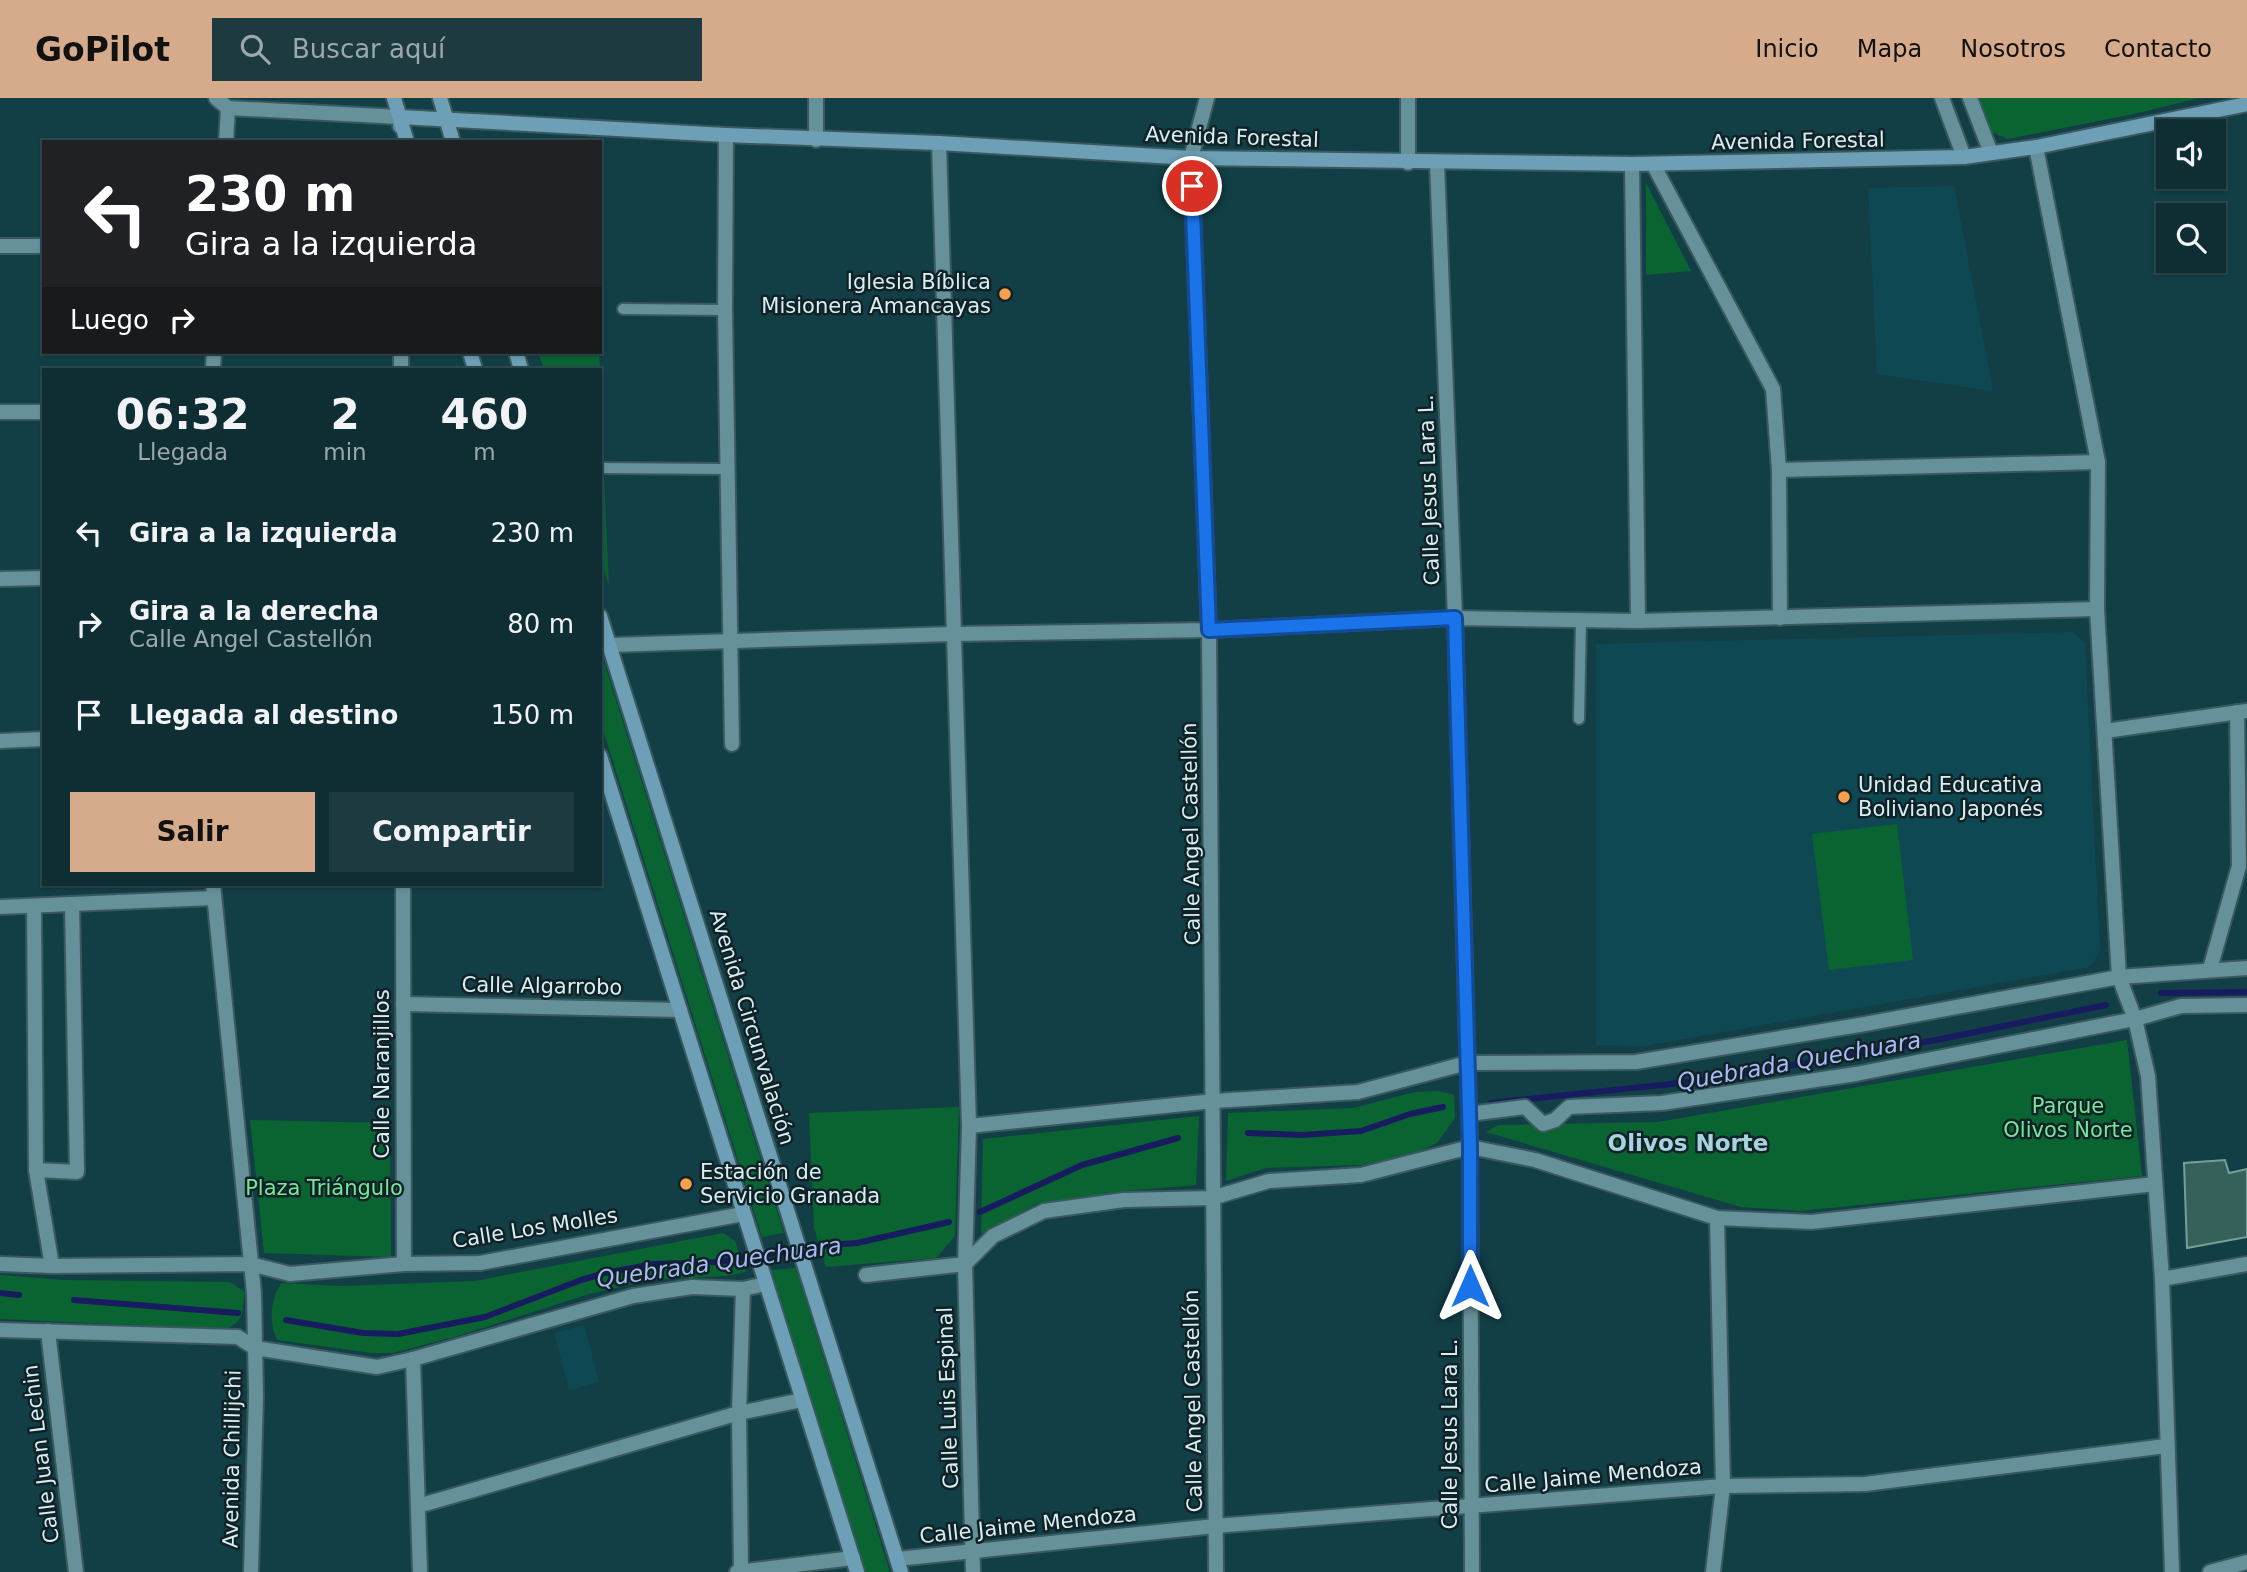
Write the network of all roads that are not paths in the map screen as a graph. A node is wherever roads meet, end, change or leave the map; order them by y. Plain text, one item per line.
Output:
1 (216, 98) edge
2 (394, 98) edge
3 (440, 98) edge
4 (816, 98) edge
5 (1207, 98) edge
6 (1408, 98) edge
7 (1942, 98) edge
8 (1970, 98) edge
9 (2230, 103) edge
10 (2247, 104) edge
11 (228, 108) junction
12 (400, 117) junction
13 (447, 120) junction
14 (726, 135) junction
15 (816, 139) junction
16 (226, 140) edge
17 (400, 140) edge
18 (406, 140) edge
19 (452, 140) edge
20 (939, 143) junction
21 (2036, 147) junction
22 (1991, 153) junction
23 (1964, 157) junction
24 (1191, 158) junction
25 (1408, 163) junction
26 (1437, 163) junction
27 (1632, 164) junction
28 (1653, 164) junction
29 (42, 246) edge
30 (0, 247) edge
31 (623, 309) dead end
32 (724, 310) junction
33 (0, 412) edge
34 (42, 412) edge
35 (2098, 462) junction
36 (602, 468) edge
37 (727, 469) junction
38 (1779, 470) junction
39 (42, 578) edge
40 (0, 579) edge
41 (2097, 609) junction
42 (1455, 618) junction
43 (1780, 618) junction
44 (1581, 620) junction
45 (1638, 621) junction
46 (602, 622) edge
47 (1209, 630) junction
48 (952, 634) junction
49 (730, 640) junction
50 (610, 645) junction
51 (2242, 711) edge
52 (1579, 719) dead end
53 (2105, 731) junction
54 (42, 739) edge
55 (0, 741) edge
56 (732, 744) dead end
57 (602, 762) edge
58 (403, 886) edge
59 (213, 891) edge
60 (72, 904) junction
61 (34, 906) junction
62 (0, 907) edge
63 (2247, 968) edge
64 (2210, 970) junction
65 (2119, 977) junction
66 (403, 1004) junction
67 (2247, 1005) edge
68 (680, 1010) junction
69 (2134, 1019) junction
70 (1467, 1063) junction
71 (1214, 1101) junction
72 (1469, 1114) junction
73 (969, 1126) junction
74 (1470, 1147) junction
75 (36, 1170) junction
76 (2155, 1184) junction
77 (1212, 1198) junction
78 (743, 1214) junction
79 (1717, 1218) junction
80 (0, 1264) edge
81 (250, 1264) junction
82 (965, 1264) junction
83 (2247, 1264) edge
84 (404, 1265) junction
85 (52, 1266) junction
86 (866, 1275) dead end
87 (764, 1277) junction
88 (2162, 1279) junction
89 (743, 1289) junction
90 (0, 1329) edge
91 (48, 1331) junction
92 (255, 1348) junction
93 (413, 1359) junction
94 (803, 1400) junction
95 (739, 1413) junction
96 (2166, 1446) junction
97 (1723, 1486) junction
98 (418, 1506) junction
99 (1472, 1507) junction
100 (1215, 1526) junction
101 (974, 1552) junction
102 (2247, 1562) edge
103 (855, 1565) edge
104 (899, 1565) edge
105 (76, 1572) edge
106 (251, 1572) edge
107 (420, 1572) edge
108 (739, 1572) edge
109 (973, 1572) edge
110 (1216, 1572) edge
111 (1472, 1572) edge
112 (1713, 1572) edge
113 (2172, 1572) edge
114 (2210, 1572) edge

1 - 11 street
2 - 12 main road
3 - 13 main road
4 - 15 street
5 - 24 street, Calle Angel Castellón
6 - 25 street
7 - 23 street
8 - 22 street
9 - 10 main road, Avenida Forestal
9 - 21 main road, Avenida Forestal
11 - 12 street, Avenida Forestal
11 - 16 street
12 - 13 main road, Avenida Forestal
12 - 17 street
12 - 18 main road
13 - 14 main road, Avenida Forestal
13 - 19 main road
14 - 15 main road, Avenida Forestal
14 - 32 street
15 - 20 main road, Avenida Forestal
20 - 24 main road, Avenida Forestal
20 - 48 street, Calle Luis Espinal
21 - 22 main road, Avenida Forestal
21 - 35 street
22 - 23 main road, Avenida Forestal
23 - 28 main road, Avenida Forestal
24 - 25 main road, Avenida Forestal
24 - 47 street, Calle Angel Castellón
25 - 26 main road, Avenida Forestal
26 - 27 main road, Avenida Forestal
26 - 42 street, Calle Jesus Lara L.
27 - 28 main road, Avenida Forestal
27 - 45 street
28 - 38 street
29 - 30 street
31 - 32 lane
32 - 37 street
33 - 34 street
35 - 38 street
35 - 41 street
36 - 37 lane
37 - 49 street
38 - 43 street
39 - 40 street
41 - 43 street
41 - 53 street
42 - 44 street
42 - 47 street
42 - 70 street, Calle Jesus Lara L.
43 - 45 street
44 - 45 street
44 - 52 lane
46 - 50 main road, Avenida Circunvalación
47 - 48 street
47 - 71 street, Calle Angel Castellón
48 - 49 street
48 - 73 street, Calle Luis Espinal
49 - 50 street
49 - 56 street
50 - 104 main road, Avenida Circunvalación
51 - 53 street
51 - 64 street
53 - 65 street
54 - 55 street
57 - 68 main road
58 - 66 street, Calle Naranjillos
59 - 60 street
59 - 81 street, Avenida Chillijchi
60 - 61 street
60 - 75 street
61 - 62 street
61 - 75 street
63 - 64 street
64 - 65 street
65 - 69 street
65 - 70 street
66 - 68 street, Calle Algarrobo
66 - 84 street, Calle Naranjillos
67 - 69 street
68 - 78 main road
69 - 72 street
69 - 76 street
70 - 71 street
70 - 72 street, Calle Jesus Lara L.
71 - 73 street
71 - 77 street, Calle Angel Castellón
72 - 74 street, Calle Jesus Lara L.
73 - 82 street, Calle Luis Espinal
74 - 77 street
74 - 79 street
74 - 99 street, Calle Jesus Lara L.
75 - 85 street
76 - 79 street
76 - 88 street
77 - 82 street
77 - 100 street, Calle Angel Castellón
78 - 84 street, Calle Los Molles
78 - 87 main road
79 - 97 street
80 - 85 street, Calle Los Molles
81 - 84 street, Calle Los Molles
81 - 85 street, Calle Los Molles
81 - 92 street, Avenida Chillijchi
82 - 86 street
82 - 101 street, Calle Luis Espinal
83 - 88 street
87 - 89 street
87 - 94 main road
88 - 96 street
89 - 93 street
89 - 95 street
90 - 91 street
91 - 92 street
91 - 105 street, Calle Juan Lechin
92 - 93 street
92 - 106 street, Avenida Chillijchi
93 - 98 street
94 - 95 street
94 - 103 main road
95 - 98 street
95 - 108 street
96 - 97 street, Calle Jaime Mendoza
96 - 113 street
97 - 99 street, Calle Jaime Mendoza
97 - 112 street
98 - 107 street
99 - 100 street, Calle Jaime Mendoza
99 - 111 street, Calle Jesus Lara L.
100 - 101 street, Calle Jaime Mendoza
100 - 110 street, Calle Angel Castellón
101 - 104 street, Calle Jaime Mendoza
101 - 109 street, Calle Luis Espinal
102 - 114 street
103 - 108 street

